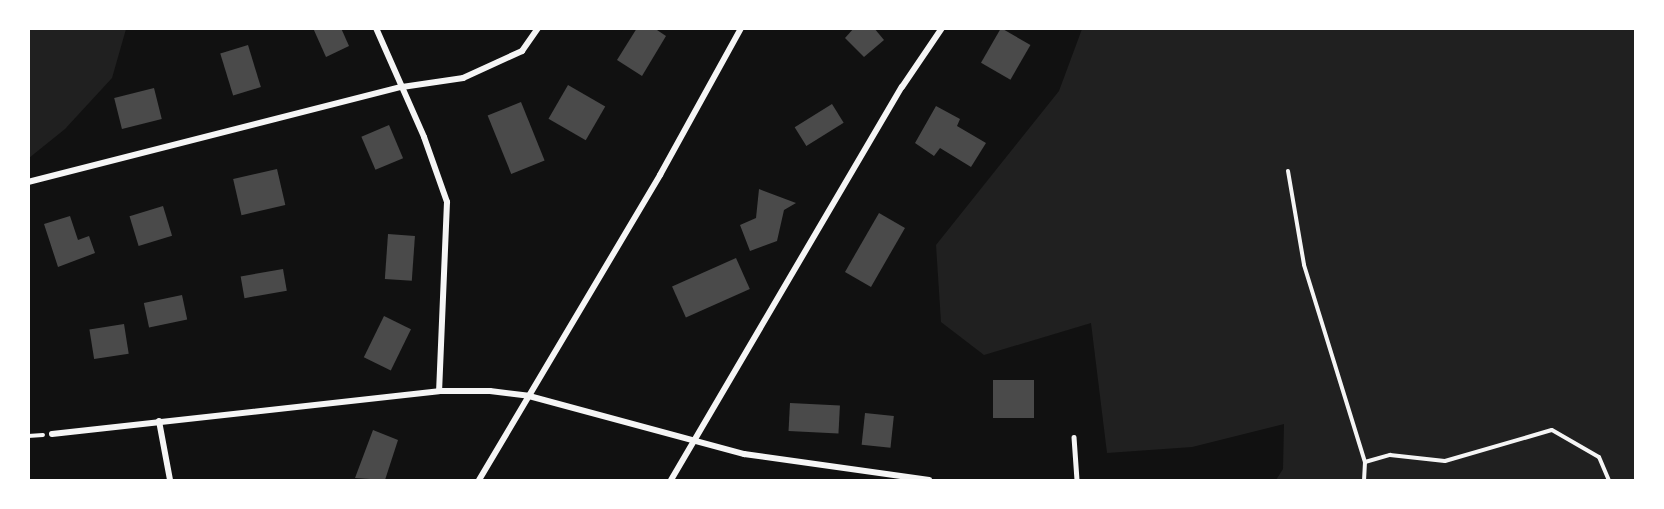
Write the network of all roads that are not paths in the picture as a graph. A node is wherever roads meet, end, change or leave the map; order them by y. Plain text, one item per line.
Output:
1 (376, 28) edge
2 (538, 28) edge
3 (741, 28) edge
4 (942, 28) edge
5 (402, 87) junction
6 (28, 182) edge
7 (439, 391) junction
8 (529, 396) junction
9 (159, 421) junction
10 (52, 434) dead end
11 (1074, 437) dead end
12 (695, 441) junction
13 (170, 480) edge
14 (479, 480) edge
15 (671, 480) edge
16 (929, 480) edge
17 (1077, 480) edge

1 - 5 street
2 - 5 street
3 - 8 street
4 - 12 street
5 - 6 street
5 - 7 street
7 - 8 street
7 - 9 street
8 - 12 street
8 - 14 street
9 - 10 street
9 - 13 street
11 - 17 lane
12 - 15 street
12 - 16 street

